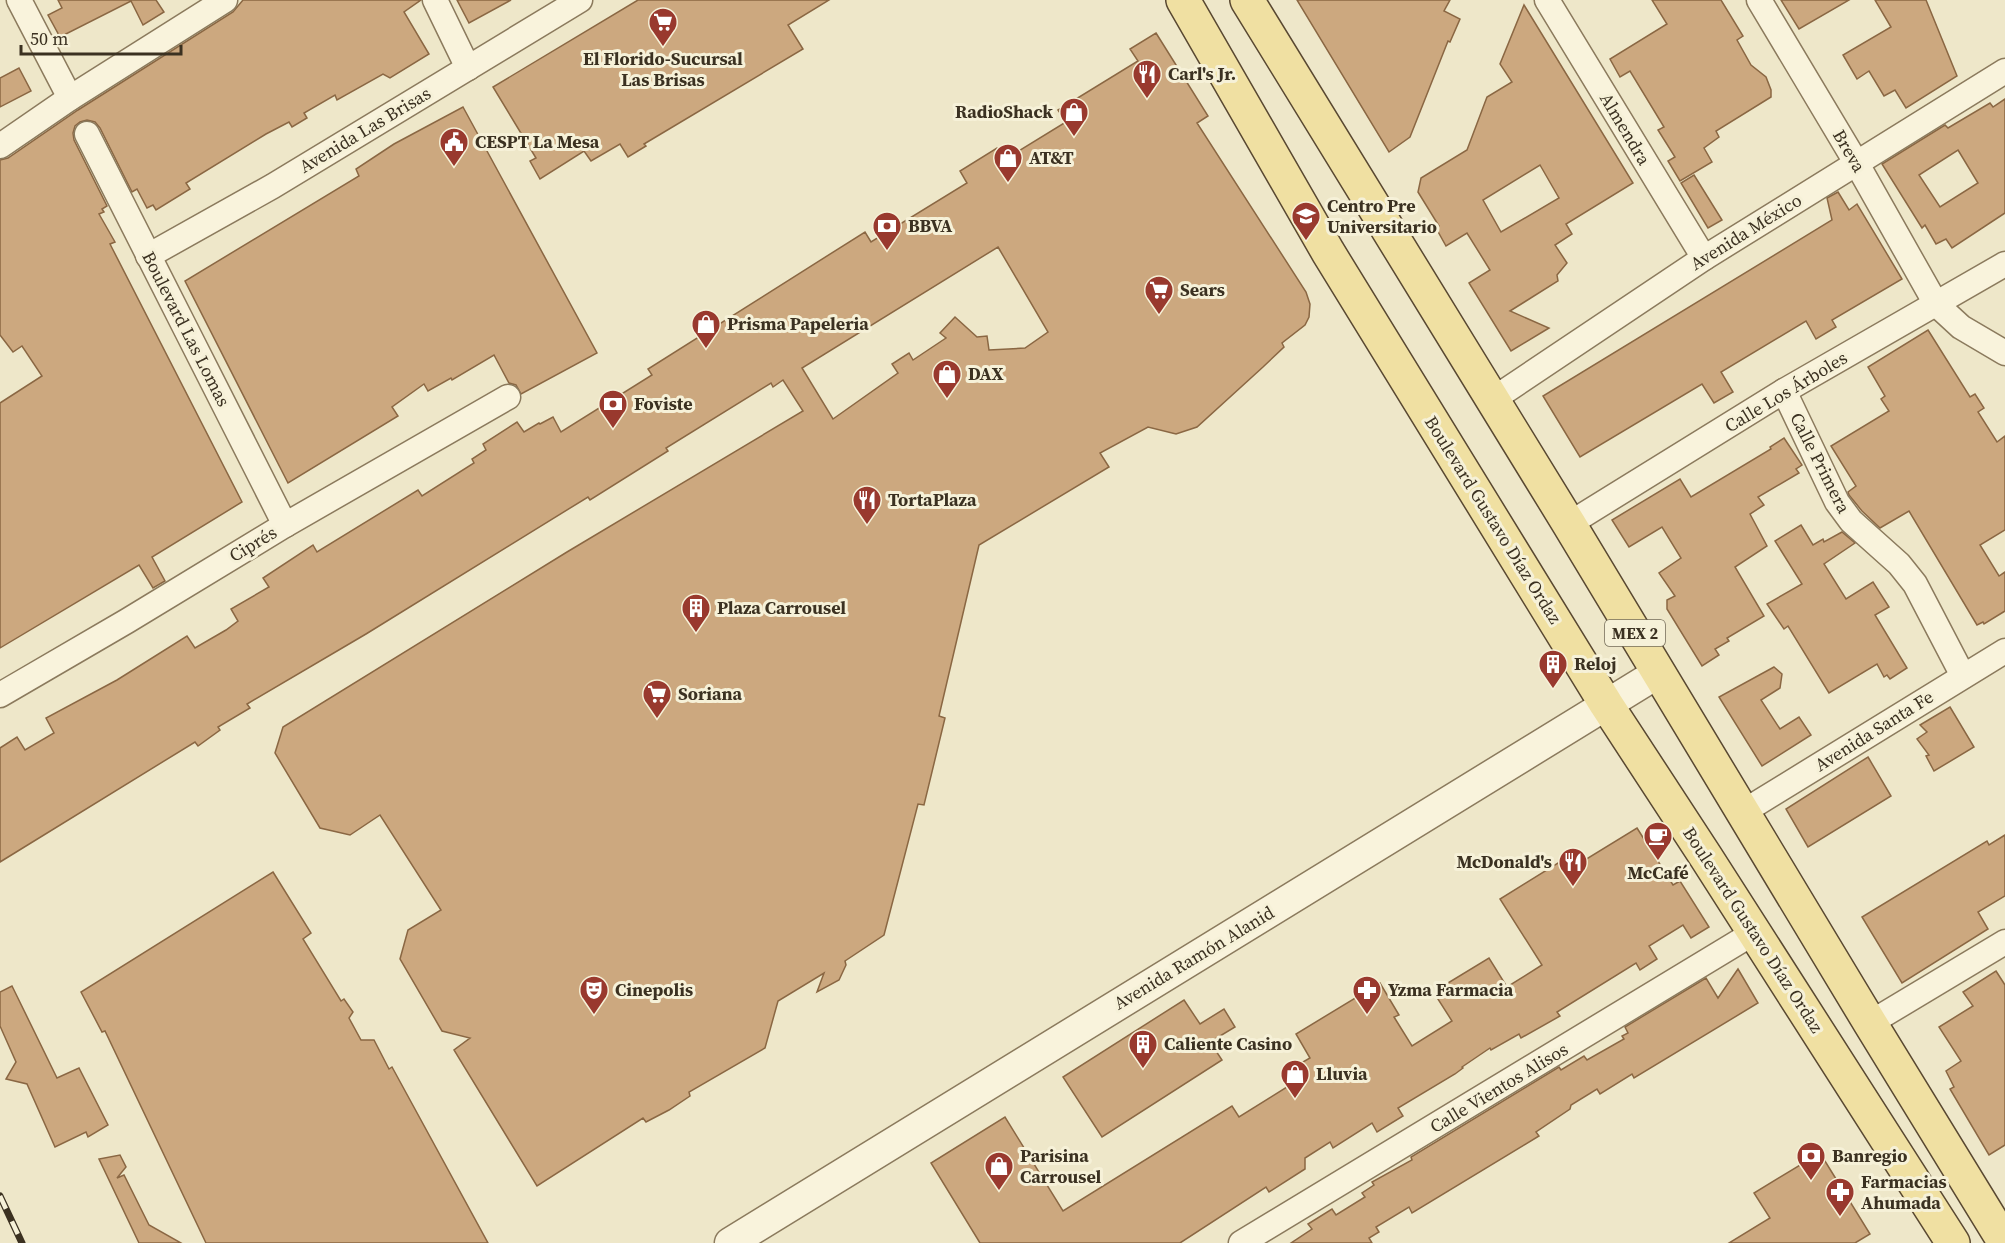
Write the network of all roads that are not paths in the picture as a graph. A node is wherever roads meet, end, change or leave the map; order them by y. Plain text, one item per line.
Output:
1 (19, 0) edge
2 (225, 0) edge
3 (435, 0) edge
4 (580, 0) edge
5 (1183, 0) edge
6 (1246, 0) edge
7 (1547, 0) edge
8 (1759, 0) edge
9 (468, 68) junction
10 (2005, 71) edge
11 (70, 98) junction
12 (87, 134) dead end
13 (0, 146) edge
14 (1857, 164) junction
15 (148, 256) junction
16 (1704, 258) junction
17 (2005, 264) edge
18 (1936, 304) junction
19 (2005, 353) edge
20 (1784, 392) junction
21 (508, 397) dead end
22 (1492, 400) junction
23 (1569, 524) junction
24 (285, 525) junction
25 (2005, 651) edge
26 (1658, 673) junction
27 (1963, 676) junction
28 (0, 694) edge
29 (1606, 704) junction
30 (1743, 812) junction
31 (1755, 933) junction
32 (2005, 942) edge
33 (1869, 1023) junction
34 (1278, 1234) edge
35 (730, 1243) edge
36 (1241, 1243) edge
37 (1953, 1243) edge
38 (2005, 1243) edge

1 - 11 street
2 - 11 street
3 - 9 street
4 - 9 street, Avenida Las Brisas
5 - 29 main road, Boulevard Gustavo Díaz Ordaz
6 - 22 main road, MEX 2
7 - 16 street, Almendra
8 - 14 street, Breva
9 - 15 street, Avenida Las Brisas
10 - 14 street, Avenida México
11 - 13 street
12 - 15 street, Boulevard Las Lomas
14 - 16 street, Avenida México
14 - 18 street, Breva
15 - 24 street, Boulevard Las Lomas
16 - 22 street, Avenida México
17 - 18 street, Calle Los Árboles
18 - 19 street, Breva
18 - 20 street, Calle Los Árboles
20 - 23 street, Calle Los Árboles
20 - 27 street, Calle Primera
21 - 24 street, Ciprés
22 - 23 main road, MEX 2
23 - 26 main road, MEX 2
24 - 28 street, Ciprés
25 - 27 street, Avenida Santa Fe
26 - 29 street, Avenida Ramón Alanid
26 - 30 main road, MEX 2
27 - 30 street, Avenida Santa Fe
29 - 31 main road, Boulevard Gustavo Díaz Ordaz
29 - 35 street, Avenida Ramón Alanid
30 - 33 main road, MEX 2
31 - 34 street, Calle Vientos Alisos
31 - 37 main road, Boulevard Gustavo Díaz Ordaz
32 - 33 street
33 - 38 main road, MEX 2
34 - 36 street, Calle Vientos Alisos

